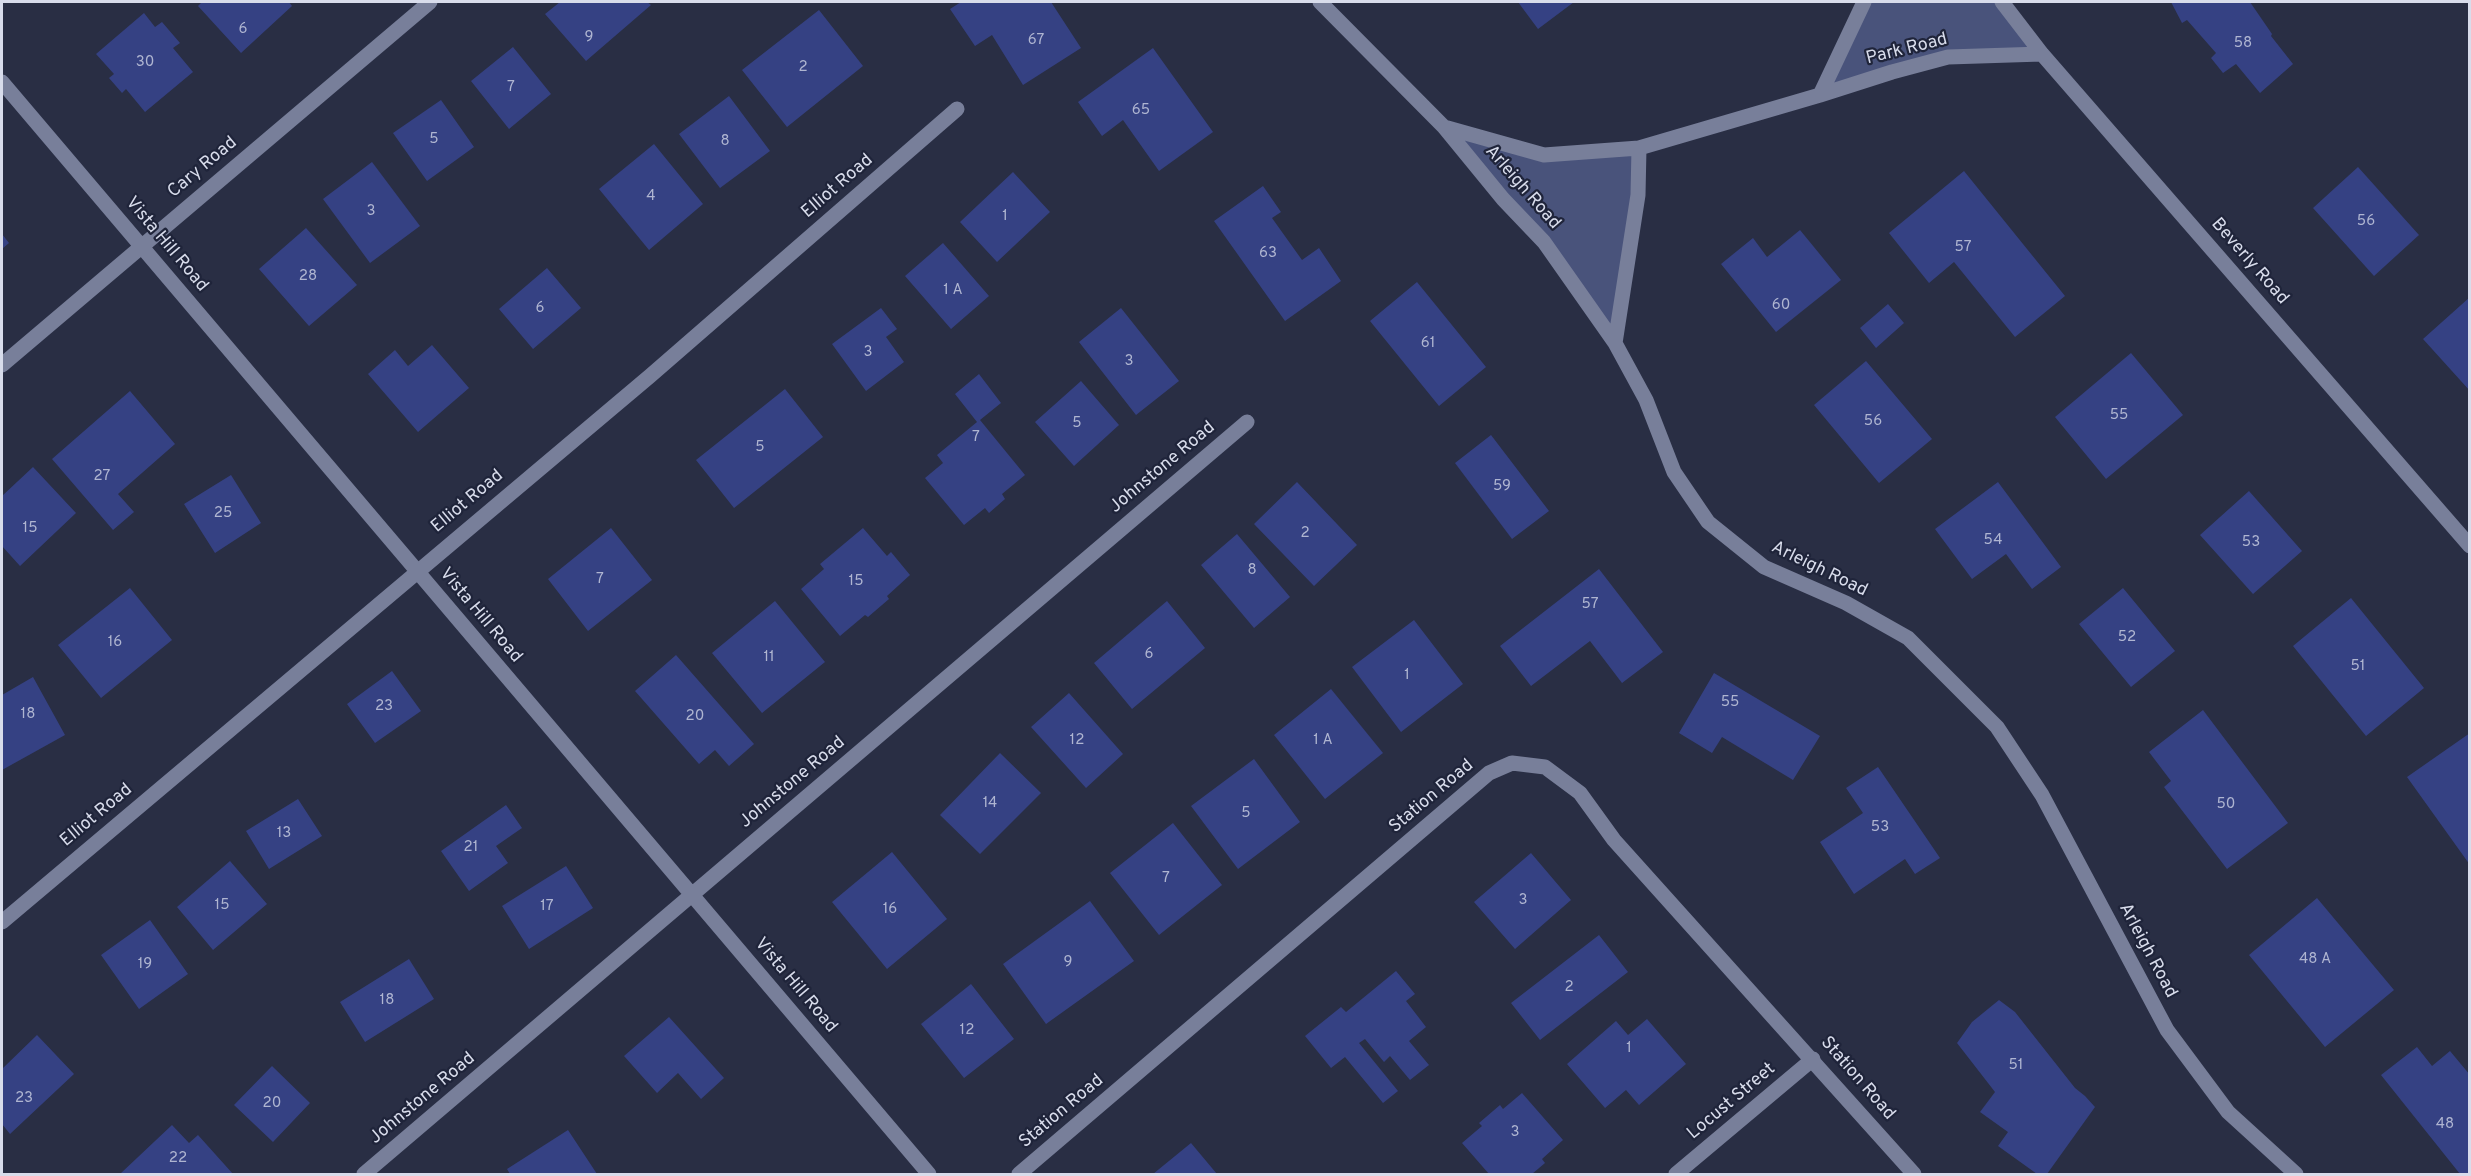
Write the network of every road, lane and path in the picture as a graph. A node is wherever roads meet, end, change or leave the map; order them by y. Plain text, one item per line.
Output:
1 (430, 2) edge
2 (1320, 2) edge
3 (1864, 2) edge
4 (2002, 2) edge
5 (2042, 54) junction
6 (2, 82) edge
7 (1820, 95) junction
8 (957, 109) dead end
9 (1444, 127) junction
10 (1639, 148) junction
11 (141, 246) junction
12 (1616, 343) junction
13 (2, 365) edge
14 (1248, 422) dead end
15 (2469, 546) edge
16 (416, 571) junction
17 (692, 895) junction
18 (2, 921) edge
19 (1813, 1059) junction
20 (364, 1174) edge
21 (929, 1174) edge
22 (1019, 1174) edge
23 (1677, 1174) edge
24 (1914, 1174) edge
25 (2296, 1174) edge

1 - 11 street, Cary Road
2 - 9 street, Arleigh Road
3 - 7 street, Park Road
4 - 5 street, Beverly Road
5 - 7 street, Park Road
5 - 15 street, Beverly Road
6 - 11 street, Vista Hill Road
7 - 10 street, Park Road
8 - 16 street, Elliot Road
9 - 10 street, Park Road
9 - 12 street, Arleigh Road
10 - 12 street
11 - 13 street, Cary Road
11 - 16 street, Vista Hill Road
12 - 25 street, Arleigh Road
14 - 17 street, Johnstone Road
16 - 17 street, Vista Hill Road
16 - 18 street, Elliot Road
17 - 20 street, Johnstone Road
17 - 21 street, Vista Hill Road
19 - 22 street, Station Road
19 - 23 street, Locust Street
19 - 24 street, Station Road

